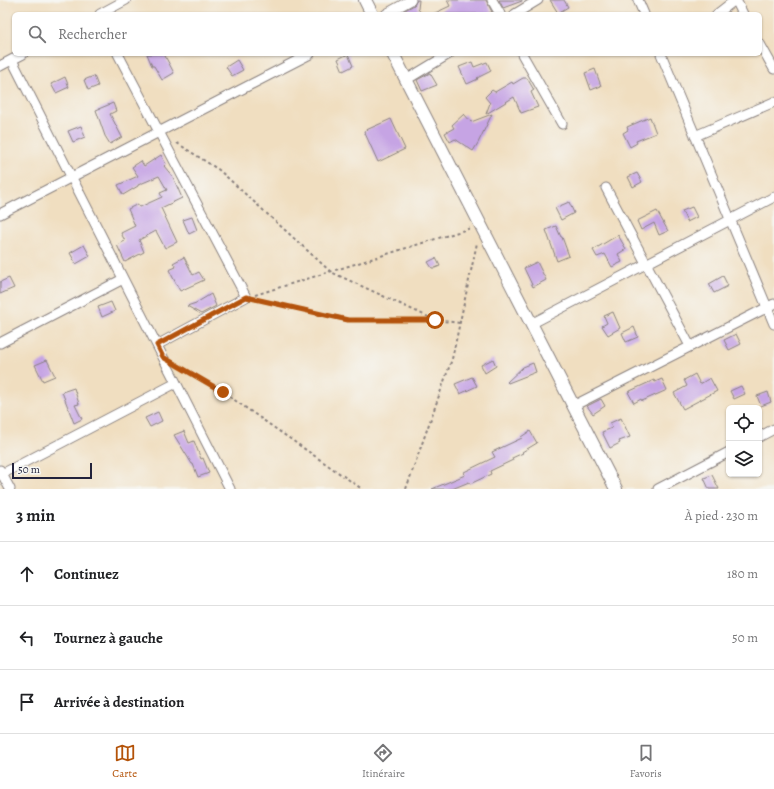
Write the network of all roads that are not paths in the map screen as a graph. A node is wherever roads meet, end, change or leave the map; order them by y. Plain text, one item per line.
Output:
1 (126, 0) edge
2 (365, 0) edge
3 (411, 0) edge
4 (492, 0) edge
5 (538, 0) edge
6 (638, 0) edge
7 (735, 0) edge
8 (104, 12) edge
9 (371, 12) edge
10 (390, 12) edge
11 (499, 12) edge
12 (518, 12) edge
13 (643, 12) edge
14 (720, 12) edge
15 (743, 12) edge
16 (762, 48) edge
17 (19, 56) edge
18 (119, 56) edge
19 (306, 56) edge
20 (394, 56) edge
21 (446, 56) edge
22 (523, 56) edge
23 (663, 56) edge
24 (12, 60) junction
25 (0, 66) edge
26 (774, 69) edge
27 (406, 80) junction
28 (774, 102) edge
29 (562, 124) dead end
30 (159, 132) junction
31 (695, 136) junction
32 (72, 177) junction
33 (606, 188) dead end
34 (774, 196) edge
35 (0, 214) edge
36 (730, 219) junction
37 (646, 263) junction
38 (123, 278) junction
39 (771, 305) edge
40 (531, 324) junction
41 (774, 324) edge
42 (0, 343) edge
43 (157, 345) junction
44 (690, 346) junction
45 (176, 383) junction
46 (573, 406) junction
47 (774, 429) edge
48 (762, 435) edge
49 (726, 454) edge
50 (1, 473) edge
51 (10, 489) edge
52 (230, 489) edge
53 (616, 489) edge
54 (658, 489) edge

1 - 8 street
2 - 9 street
3 - 10 street
4 - 11 street
5 - 12 street
6 - 13 street
7 - 14 street
7 - 15 street
16 - 26 street
17 - 24 street
18 - 30 street
19 - 30 street
20 - 27 street
21 - 27 street
22 - 29 street
23 - 31 street
24 - 25 street
24 - 32 street
27 - 40 street
28 - 31 street
30 - 32 street
30 - 43 street
31 - 36 street
32 - 35 street
32 - 38 street
33 - 37 street
34 - 36 street
36 - 37 street
36 - 39 street
37 - 40 street
37 - 44 street
38 - 42 street
38 - 43 street
39 - 41 street
39 - 44 street
40 - 46 street
43 - 45 street
44 - 46 street
45 - 50 street
45 - 52 street
46 - 53 street
47 - 48 street
49 - 54 street
50 - 51 street

